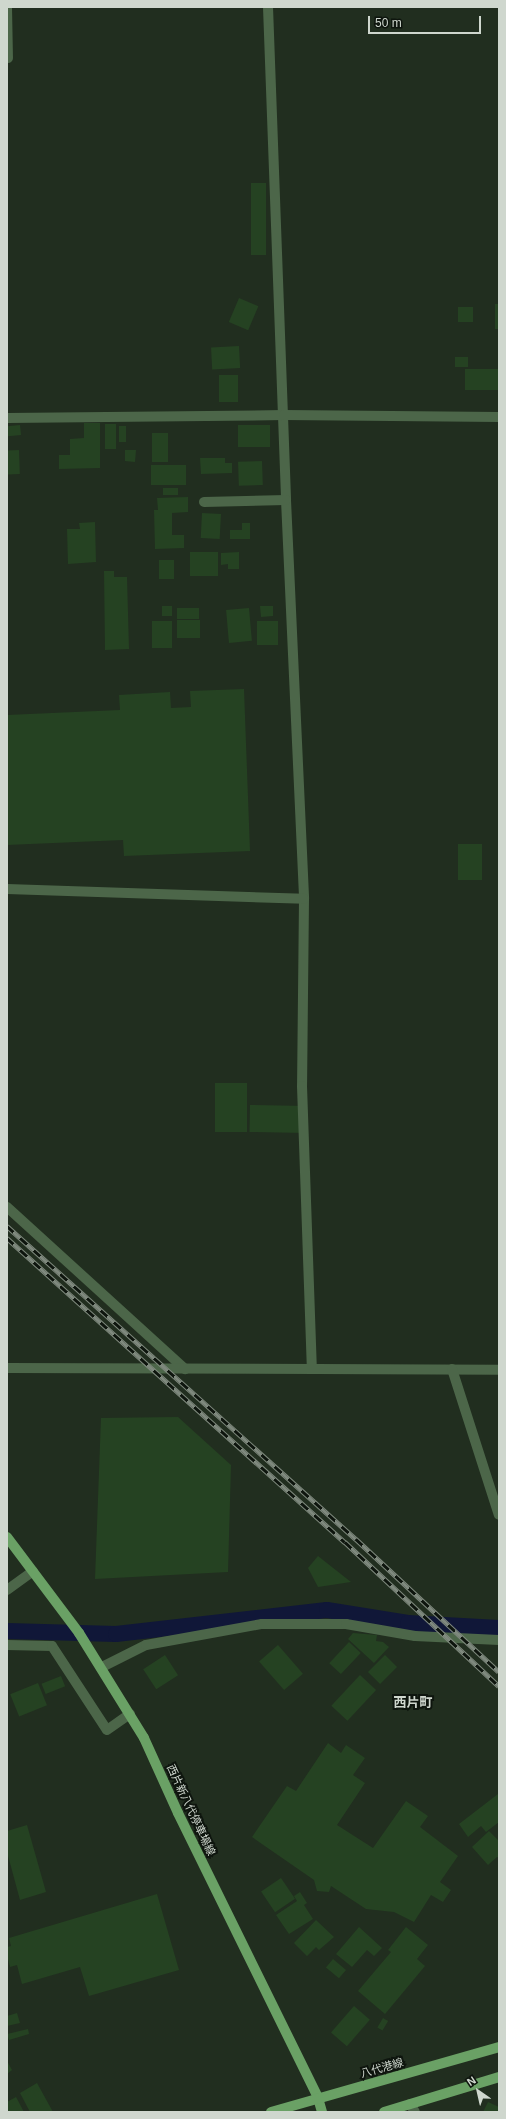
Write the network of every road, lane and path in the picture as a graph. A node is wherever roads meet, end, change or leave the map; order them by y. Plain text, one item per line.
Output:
1 (7, 7) edge
2 (268, 7) edge
3 (8, 58) edge
4 (284, 415) junction
5 (499, 417) edge
6 (7, 418) edge
7 (286, 500) junction
8 (204, 502) dead end
9 (7, 889) edge
10 (304, 899) junction
11 (7, 1207) edge
12 (7, 1368) edge
13 (185, 1369) junction
14 (312, 1369) junction
15 (452, 1369) junction
16 (499, 1370) edge
17 (499, 1515) edge
18 (7, 1537) edge
19 (33, 1572) junction
20 (7, 1590) edge
21 (499, 1640) edge
22 (7, 1645) edge
23 (102, 1667) junction
24 (130, 1714) junction
25 (499, 2047) edge
26 (499, 2077) edge
27 (318, 2098) junction
28 (412, 2108) edge
29 (271, 2112) edge
30 (322, 2112) edge
31 (384, 2112) edge

1 - 3 street
2 - 4 street
4 - 5 street
4 - 6 street
4 - 7 street
7 - 8 street
7 - 10 street
9 - 10 street
10 - 14 street
11 - 13 street
12 - 13 street
13 - 14 street
14 - 15 street
15 - 16 street
15 - 17 street
18 - 19 main road, 西片新八代停車場線
19 - 20 street
19 - 23 main road, 西片新八代停車場線
21 - 23 street
22 - 24 street
23 - 24 main road, 西片新八代停車場線
24 - 27 main road, 西片新八代停車場線
25 - 27 main road, 八代港線
26 - 28 main road
27 - 29 main road, 八代港線
27 - 30 main road, 西片新八代停車場線
28 - 31 main road

